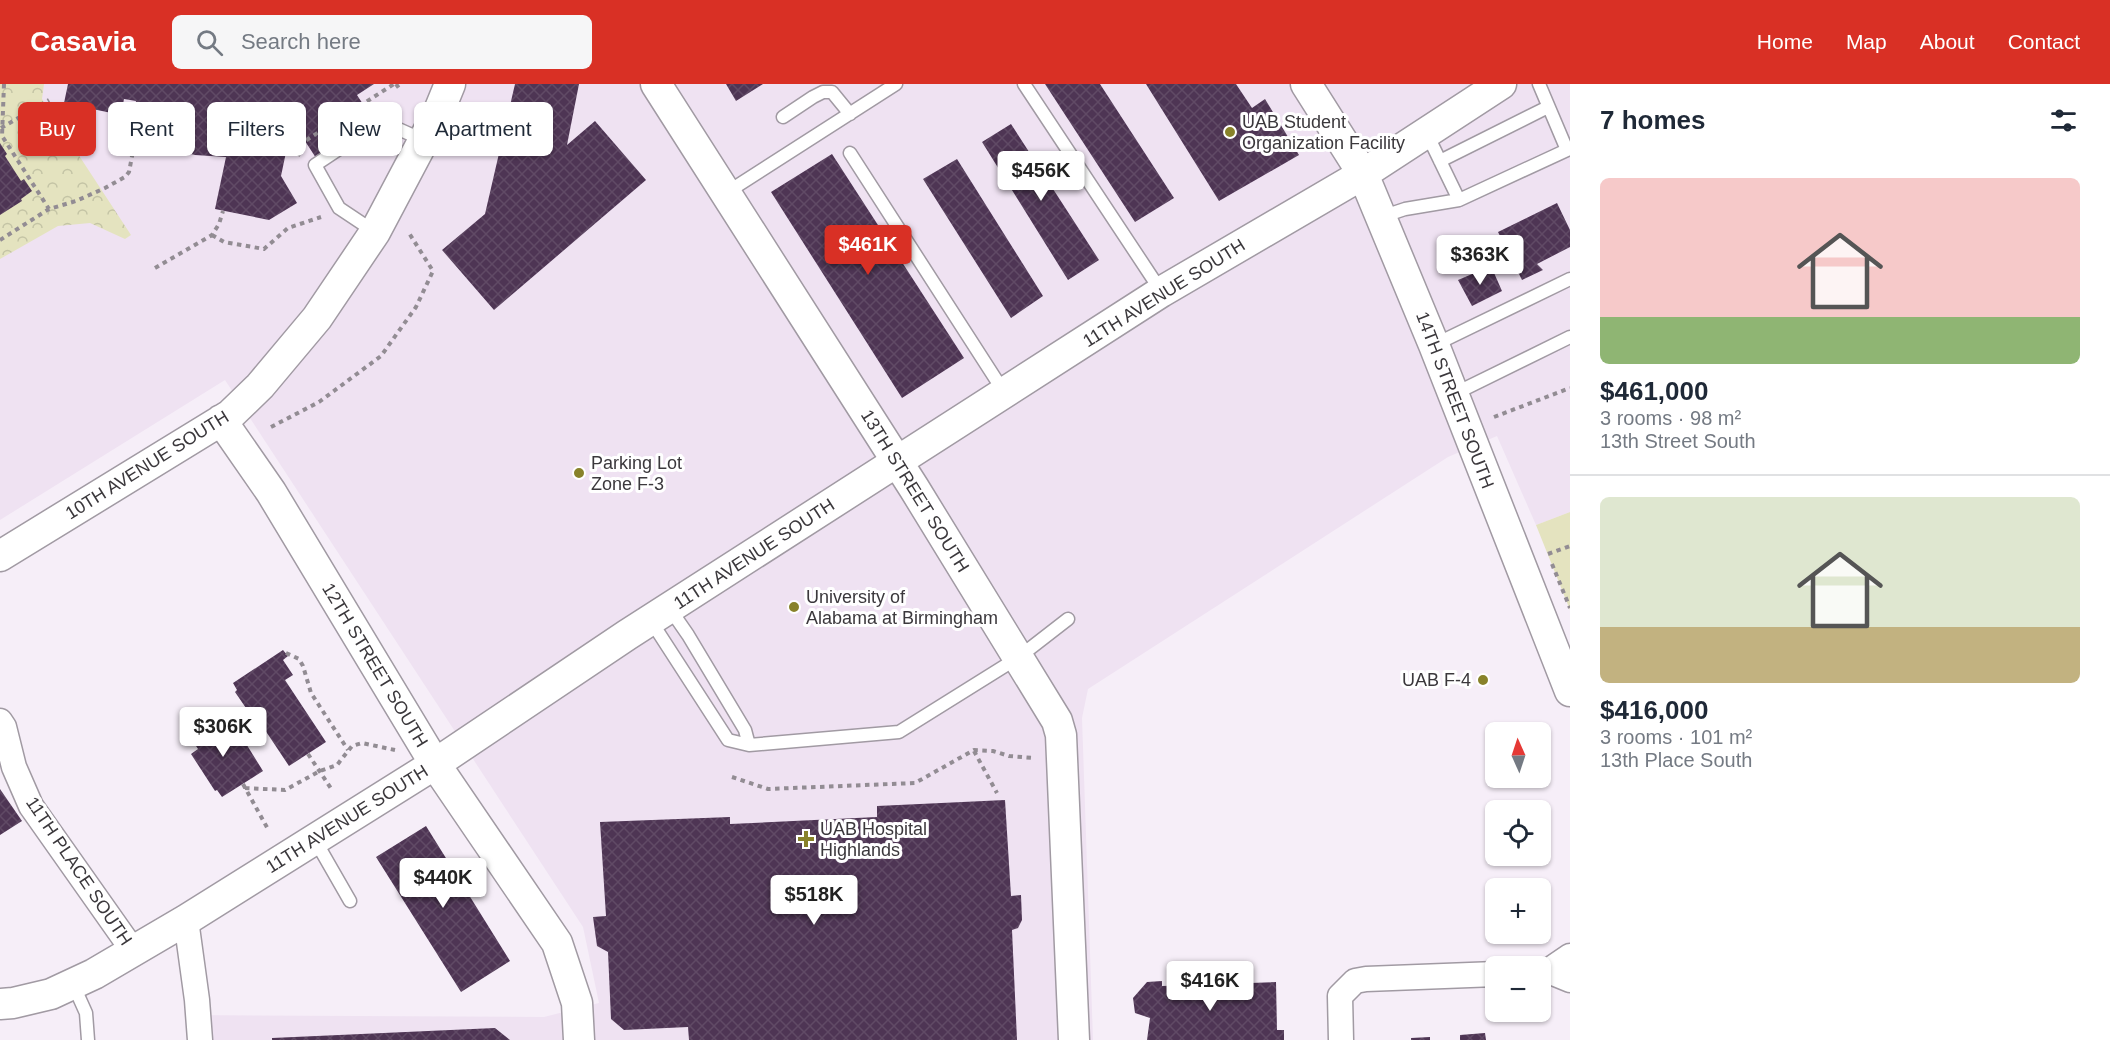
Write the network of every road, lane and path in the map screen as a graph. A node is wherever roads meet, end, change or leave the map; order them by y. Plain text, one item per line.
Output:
1 (4, 84) edge
2 (396, 84) edge
3 (450, 84) edge
4 (656, 84) edge
5 (896, 84) edge
6 (1024, 84) edge
7 (1306, 84) edge
8 (1501, 84) edge
9 (1539, 84) edge
10 (401, 91) dead end
11 (49, 100) dead end
12 (442, 102) edge
13 (1548, 106) junction
14 (850, 114) junction
15 (783, 117) dead end
16 (1, 128) edge
17 (1426, 133) junction
18 (414, 136) edge
19 (1569, 152) edge
20 (850, 153) dead end
21 (132, 156) edge
22 (415, 156) edge
23 (1440, 161) junction
24 (1363, 174) junction
25 (725, 194) junction
26 (1459, 200) junction
27 (49, 209) junction
28 (223, 211) dead end
29 (321, 217) dead end
30 (1381, 217) junction
31 (375, 232) junction
32 (409, 232) dead end
33 (212, 235) junction
34 (0, 240) edge
35 (154, 268) dead end
36 (1570, 279) edge
37 (1161, 292) junction
38 (1570, 337) edge
39 (1434, 345) junction
40 (1570, 388) edge
41 (1005, 393) junction
42 (1453, 394) junction
43 (1494, 417) dead end
44 (221, 420) junction
45 (271, 427) dead end
46 (896, 461) junction
47 (1570, 546) edge
48 (1548, 554) dead end
49 (0, 556) edge
50 (660, 615) junction
51 (1068, 619) dead end
52 (286, 653) dead end
53 (1019, 657) junction
54 (1567, 675) edge
55 (0, 721) edge
56 (749, 745) junction
57 (348, 750) junction
58 (974, 750) junction
59 (398, 751) dead end
60 (308, 754) dead end
61 (1037, 758) dead end
62 (435, 765) junction
63 (320, 771) junction
64 (732, 777) dead end
65 (332, 790) dead end
66 (997, 793) dead end
67 (269, 831) dead end
68 (315, 840) junction
69 (350, 901) dead end
70 (186, 920) junction
71 (134, 952) junction
72 (1570, 956) edge
73 (1551, 967) edge
74 (1551, 973) edge
75 (1485, 974) edge
76 (1570, 980) edge
77 (73, 984) junction
78 (0, 1004) edge
79 (88, 1040) edge
80 (200, 1040) edge
81 (579, 1040) edge
82 (1074, 1040) edge
83 (1341, 1040) edge

1 - 16 path
2 - 10 path
3 - 12 street, 10TH AVENUE SOUTH
4 - 25 street, 13TH STREET SOUTH
5 - 14 lane
6 - 37 lane
7 - 24 street, 14TH STREET SOUTH
8 - 17 street, 11TH AVENUE SOUTH
9 - 13 lane
11 - 16 path
13 - 19 lane
13 - 23 lane
14 - 15 lane
14 - 25 lane
16 - 27 path
17 - 23 lane
17 - 24 street, 11TH AVENUE SOUTH
18 - 31 lane
19 - 26 lane
20 - 41 lane
21 - 27 path
22 - 31 street, 10TH AVENUE SOUTH
23 - 26 lane
24 - 30 street, 14TH STREET SOUTH
24 - 37 street, 11TH AVENUE SOUTH
25 - 46 street, 13TH STREET SOUTH
26 - 30 lane
27 - 34 path
28 - 33 path
29 - 33 path
30 - 39 street, 14TH STREET SOUTH
31 - 44 street, 10TH AVENUE SOUTH
32 - 45 path
33 - 35 path
36 - 39 lane
37 - 41 street, 11TH AVENUE SOUTH
38 - 42 lane
39 - 42 street, 14TH STREET SOUTH
40 - 43 path
41 - 46 street, 11TH AVENUE SOUTH
42 - 54 street, 14TH STREET SOUTH
44 - 49 street, 10TH AVENUE SOUTH
44 - 62 street, 12TH STREET SOUTH
46 - 50 street, 11TH AVENUE SOUTH
46 - 53 street, 13TH STREET SOUTH
47 - 48 path
50 - 56 lane
50 - 56 lane
50 - 62 street, 11TH AVENUE SOUTH
51 - 53 lane
52 - 57 path
53 - 56 lane
53 - 82 street, 13TH STREET SOUTH
55 - 71 street, 11TH PLACE SOUTH
57 - 59 path
57 - 63 path
58 - 61 path
58 - 64 path
58 - 66 path
60 - 63 path
62 - 68 street, 11TH AVENUE SOUTH
62 - 81 street, 12TH STREET SOUTH
63 - 65 path
63 - 67 path
68 - 69 lane
68 - 70 street, 11TH AVENUE SOUTH
70 - 71 street, 11TH AVENUE SOUTH
70 - 80 street
71 - 77 street, 11TH AVENUE SOUTH
72 - 73 street
74 - 76 street
75 - 83 street
77 - 78 street, 11TH AVENUE SOUTH
77 - 79 lane

